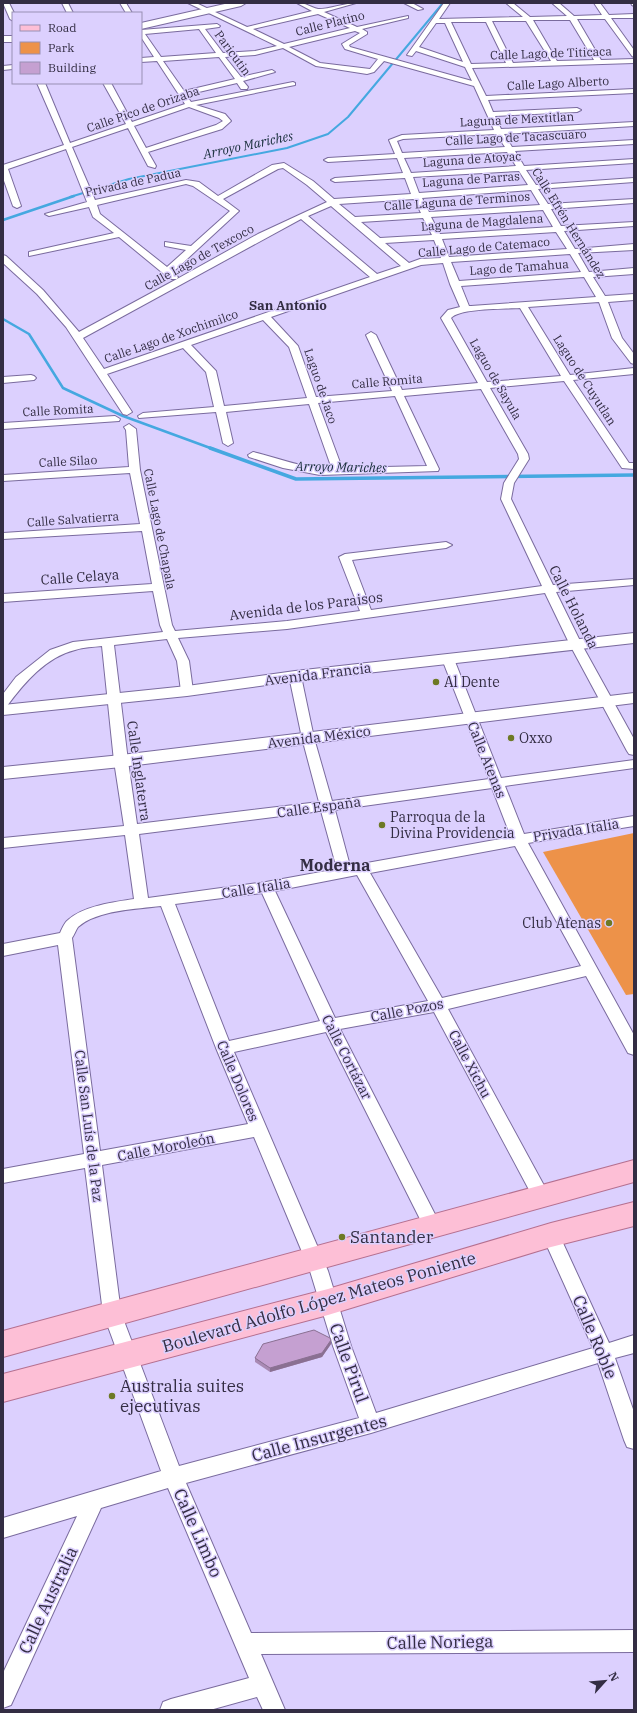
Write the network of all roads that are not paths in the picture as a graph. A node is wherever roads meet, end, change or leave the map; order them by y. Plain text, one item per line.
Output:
1 (6, 3) edge
2 (65, 3) edge
3 (123, 3) edge
4 (191, 3) edge
5 (241, 3) edge
6 (300, 3) edge
7 (353, 3) edge
8 (407, 3) edge
9 (447, 3) edge
10 (509, 3) edge
11 (555, 3) edge
12 (597, 3) edge
13 (420, 9) dead end
14 (208, 10) junction
15 (318, 11) junction
16 (70, 12) edge
17 (128, 12) edge
18 (634, 16) edge
19 (12, 17) edge
20 (406, 17) dead end
21 (607, 17) junction
22 (572, 18) junction
23 (530, 19) junction
24 (488, 20) junction
25 (433, 21) junction
26 (447, 21) junction
27 (142, 26) edge
28 (217, 26) dead end
29 (201, 28) junction
30 (355, 28) junction
31 (246, 29) junction
32 (142, 32) edge
33 (142, 34) edge
34 (283, 46) junction
35 (414, 48) junction
36 (634, 55) edge
37 (222, 56) junction
38 (159, 59) junction
39 (386, 59) junction
40 (142, 60) edge
41 (634, 61) edge
42 (599, 62) junction
43 (555, 63) junction
44 (404, 64) junction
45 (511, 65) junction
46 (469, 66) junction
47 (272, 72) dead end
48 (238, 80) junction
49 (41, 84) edge
50 (108, 84) edge
51 (293, 84) dead end
52 (477, 85) junction
53 (634, 91) edge
54 (248, 92) junction
55 (181, 94) junction
56 (568, 94) junction
57 (483, 98) junction
58 (189, 105) junction
59 (490, 114) junction
60 (583, 118) junction
61 (634, 124) edge
62 (129, 126) junction
63 (499, 132) junction
64 (616, 134) junction
65 (634, 142) edge
66 (68, 147) junction
67 (508, 149) junction
68 (143, 151) junction
69 (399, 156) junction
70 (634, 157) edge
71 (328, 160) dead end
72 (634, 161) edge
73 (152, 166) dead end
74 (3, 167) edge
75 (520, 167) junction
76 (407, 175) junction
77 (335, 180) dead end
78 (634, 180) edge
79 (532, 187) junction
80 (416, 195) junction
81 (218, 199) junction
82 (634, 201) edge
83 (333, 202) junction
84 (91, 203) junction
85 (17, 206) dead end
86 (546, 207) junction
87 (49, 214) dead end
88 (302, 215) junction
89 (426, 215) junction
90 (354, 220) junction
91 (634, 224) edge
92 (559, 229) junction
93 (120, 234) junction
94 (437, 237) junction
95 (379, 241) junction
96 (168, 244) dead end
97 (634, 247) edge
98 (193, 249) junction
99 (572, 252) junction
100 (32, 254) dead end
101 (3, 258) edge
102 (444, 259) junction
103 (407, 266) junction
104 (634, 271) edge
105 (167, 272) junction
106 (586, 274) junction
107 (377, 278) junction
108 (180, 281) junction
109 (454, 284) junction
110 (634, 297) edge
111 (602, 299) junction
112 (523, 306) junction
113 (465, 308) junction
114 (266, 317) junction
115 (371, 335) dead end
116 (78, 337) junction
117 (185, 344) junction
118 (634, 347) edge
119 (624, 348) junction
120 (634, 361) edge
121 (634, 371) edge
122 (102, 373) junction
123 (31, 378) dead end
124 (567, 378) junction
125 (3, 380) edge
126 (485, 385) junction
127 (398, 394) junction
128 (312, 401) junction
129 (220, 408) junction
130 (121, 415) junction
131 (137, 422) junction
132 (3, 426) edge
133 (228, 443) dead end
134 (253, 455) dead end
135 (630, 466) edge
136 (135, 470) junction
137 (338, 472) junction
138 (516, 472) joint
139 (3, 478) edge
140 (145, 527) junction
141 (3, 536) edge
142 (446, 545) dead end
143 (634, 582) edge
144 (158, 587) junction
145 (548, 590) junction
146 (3, 598) edge
147 (367, 614) junction
148 (170, 635) junction
149 (634, 638) edge
150 (108, 642) junction
151 (576, 645) junction
152 (448, 659) junction
153 (295, 676) junction
154 (187, 690) junction
155 (114, 698) junction
156 (634, 698) edge
157 (606, 702) junction
158 (3, 703) edge
159 (3, 710) edge
160 (470, 718) junction
161 (308, 738) junction
162 (634, 751) edge
163 (121, 761) junction
164 (634, 764) edge
165 (3, 773) edge
166 (495, 782) junction
167 (327, 806) junction
168 (634, 821) edge
169 (131, 830) junction
170 (519, 840) junction
171 (3, 843) edge
172 (361, 870) junction
173 (345, 872) junction
174 (266, 887) junction
175 (166, 901) junction
176 (142, 904) junction
177 (65, 938) junction
178 (3, 950) edge
179 (590, 969) junction
180 (438, 1005) junction
181 (330, 1025) junction
182 (224, 1048) junction
183 (634, 1049) edge
184 (258, 1129) junction
185 (94, 1160) junction
186 (634, 1171) edge
187 (3, 1176) edge
188 (541, 1196) junction
189 (634, 1214) edge
190 (432, 1226) junction
191 (551, 1236) junction
192 (314, 1260) junction
193 (328, 1302) junction
194 (112, 1313) junction
195 (3, 1344) edge
196 (634, 1344) edge
197 (604, 1353) junction
198 (128, 1354) junction
199 (3, 1388) edge
200 (371, 1424) junction
201 (634, 1440) edge
202 (173, 1477) junction
203 (94, 1502) junction
204 (3, 1528) edge
205 (634, 1641) edge
206 (246, 1644) junction
207 (262, 1686) junction
208 (3, 1697) edge
209 (172, 1710) edge
210 (274, 1710) edge

1 - 19 street
2 - 16 street
3 - 17 street
4 - 14 street
5 - 14 main road
6 - 15 street
7 - 15 street
8 - 13 street
9 - 25 street
10 - 23 street
11 - 22 street
12 - 21 street
14 - 27 main road
14 - 31 street
15 - 30 street
15 - 31 street
18 - 21 street
20 - 30 street, Calle Platino
21 - 22 street
21 - 36 street
22 - 23 street
22 - 42 street
23 - 24 street
23 - 43 street
24 - 26 street
24 - 45 street
25 - 26 street
25 - 35 street
26 - 46 street, Calle Efrén Hernández
28 - 29 street
29 - 32 street
29 - 37 street, Paricutin
30 - 34 street, Calle Platino
30 - 39 street
31 - 34 street
33 - 38 street
34 - 37 street, Calle Platino
34 - 39 street
35 - 44 street
35 - 46 street, Calle Lago de Titicaca
37 - 38 street, Calle Platino
37 - 48 street, Paricutin
38 - 40 street, Calle Platino
38 - 55 street
39 - 44 street
41 - 42 street, Calle Lago de Titicaca
42 - 43 street, Calle Lago de Titicaca
43 - 45 street, Calle Lago de Titicaca
44 - 52 street
45 - 46 street, Calle Lago de Titicaca
46 - 52 street, Calle Efrén Hernández
47 - 48 street
48 - 54 street, Paricutin
48 - 55 street
49 - 66 street
50 - 62 street
51 - 54 street, Calle Pico de Orizaba
52 - 57 street, Calle Efrén Hernández
53 - 56 street, Calle Lago Alberto
54 - 58 street, Calle Pico de Orizaba
55 - 58 street
56 - 57 street, Calle Lago Alberto
56 - 60 street
57 - 59 street, Calle Efrén Hernández
58 - 62 street, Calle Pico de Orizaba
58 - 68 street
59 - 60 street
59 - 63 street, Calle Efrén Hernández
60 - 63 street, Laguna de Mextitlan
60 - 64 street, Laguna de Mextitlan
61 - 64 street, Laguna de Mextitlan
62 - 66 street, Calle Pico de Orizaba
62 - 68 street
63 - 67 street, Calle Efrén Hernández
63 - 69 street, Laguna de Mextitlan
64 - 65 street, Calle Lago de Tacascuaro
64 - 67 street, Calle Lago de Tacascuaro
64 - 70 street
66 - 74 street, Calle Pico de Orizaba
66 - 84 street
67 - 69 street, Calle Lago de Tacascuaro
67 - 75 street, Calle Efrén Hernández
68 - 73 street
69 - 71 street, Calle Lago de Tacascuaro
69 - 76 street
72 - 75 street, Laguna de Atoyac
74 - 85 street
75 - 76 street, Laguna de Atoyac
75 - 79 street, Calle Efrén Hernández
76 - 77 street, Laguna de Atoyac
76 - 80 street
78 - 79 street, Laguna de Parras
79 - 80 street, Laguna de Parras
79 - 86 street, Calle Efrén Hernández
80 - 83 street, Laguna de Parras
80 - 89 street
81 - 83 street
81 - 84 street, Privada de Padua
81 - 98 street, Privada de Padua
82 - 86 street, Calle Laguna de Terminos
83 - 88 street, Calle Lago de Texcoco
83 - 90 street
84 - 87 street, Privada de Padua
84 - 93 street
86 - 89 street, Calle Laguna de Terminos
86 - 92 street, Calle Efrén Hernández
88 - 107 street
88 - 108 street, Calle Lago de Texcoco
89 - 90 street, Calle Laguna de Terminos
89 - 94 street
90 - 95 street
91 - 92 street, Laguna de Magdalena
92 - 94 street, Laguna de Magdalena
92 - 99 street, Calle Efrén Hernández
93 - 100 street
93 - 105 street
94 - 95 street, Laguna de Magdalena
94 - 102 street
95 - 103 street
96 - 98 street
97 - 99 street, Calle Lago de Catemaco
98 - 105 street
99 - 102 street, Calle Lago de Catemaco
99 - 106 street, Calle Efrén Hernández
101 - 116 street
102 - 103 street, Calle Lago de Catemaco
102 - 109 street
103 - 107 street, Calle Lago de Xochimilco
104 - 106 street, Lago de Tamahua
105 - 108 street
106 - 109 street, Lago de Tamahua
106 - 111 street, Calle Efrén Hernández
107 - 114 street, Calle Lago de Xochimilco
108 - 116 street, Calle Lago de Texcoco
109 - 113 street
110 - 111 street
111 - 112 street
111 - 119 street, Calle Efrén Hernández
112 - 113 street
112 - 124 street, Laguo de Cuyutlan
113 - 126 street, Laguo de Sayula
114 - 117 street, Calle Lago de Xochimilco
114 - 128 street, Laguo de Jaco
115 - 127 street
116 - 122 street
117 - 122 street, Calle Lago de Xochimilco
117 - 129 street
118 - 119 street
119 - 120 street, Calle Efrén Hernández
121 - 124 street, Calle Romita
122 - 130 street
123 - 125 street
124 - 126 street, Calle Romita
124 - 135 street, Laguo de Cuyutlan
126 - 127 street, Calle Romita
126 - 138 street, Laguo de Sayula
127 - 128 street, Calle Romita
127 - 137 street
128 - 129 street, Calle Romita
128 - 137 street, Laguo de Jaco
129 - 131 street, Calle Romita
129 - 133 street
130 - 131 street
130 - 131 street
130 - 132 street, Calle Romita
131 - 136 street, Calle Lago de Chapala
134 - 137 street
136 - 139 street, Calle Silao
136 - 140 street, Calle Lago de Chapala
138 - 145 street, Calle Holanda
140 - 141 street, Calle Salvatierra
140 - 144 street, Calle Lago de Chapala
142 - 147 street
143 - 145 street, Avenida de los Paraisos
144 - 146 street, Calle Celaya
144 - 148 street, Calle Lago de Chapala
145 - 147 street, Avenida de los Paraisos
145 - 151 street, Calle Holanda
147 - 148 street, Avenida de los Paraisos
148 - 150 street, Avenida de los Paraisos
148 - 154 street, Calle Lago de Chapala
149 - 151 street, Avenida Francia
150 - 155 street, Calle Inglaterra
150 - 158 street, Avenida de los Paraisos
151 - 152 street, Avenida Francia
151 - 157 street, Calle Holanda
152 - 153 street, Avenida Francia
152 - 160 street, Calle Atenas
153 - 154 street, Avenida Francia
153 - 161 street
154 - 155 street, Avenida Francia
155 - 159 street, Avenida Francia
155 - 163 street, Calle Inglaterra
156 - 157 street, Avenida México
157 - 160 street, Avenida México
157 - 162 street, Calle Holanda
160 - 161 street, Avenida México
160 - 166 street, Calle Atenas
161 - 163 street, Avenida México
161 - 167 street
163 - 165 street, Avenida México
163 - 169 street, Calle Inglaterra
164 - 166 street, Calle España
166 - 167 street, Calle España
166 - 170 street, Calle Atenas
167 - 169 street, Calle España
167 - 173 street
168 - 170 street, Privada Italia
169 - 171 street, Calle España
169 - 176 street, Calle Inglaterra
170 - 172 street, Calle Italia
170 - 179 street, Calle Atenas
172 - 173 street, Calle Italia
172 - 180 street, Calle Xichu
173 - 174 street, Calle Italia
174 - 175 street, Calle Italia
174 - 181 street, Calle Cortázar
175 - 176 street, Calle Italia
175 - 182 street, Calle Dolores
176 - 177 street, Calle Italia
177 - 178 street
177 - 185 street, Calle San Luís de la Paz
179 - 180 street, Calle Pozos
179 - 183 street, Calle Atenas
180 - 181 street, Calle Pozos
180 - 188 street, Calle Xichu
181 - 182 street, Calle Pozos
181 - 190 street, Calle Cortázar
182 - 184 street, Calle Dolores
184 - 185 street, Calle Moroleón
184 - 192 street, Calle Dolores
185 - 187 street, Calle Moroleón
185 - 194 street, Calle San Luís de la Paz
186 - 188 main road
188 - 190 main road
189 - 191 main road, Boulevard Adolfo López Mateos Poniente
190 - 192 main road
191 - 193 main road, Boulevard Adolfo López Mateos Poniente
191 - 197 street, Calle Roble
192 - 193 street, Calle Dolores
192 - 194 main road
193 - 198 main road, Boulevard Adolfo López Mateos Poniente
193 - 200 street, Calle Pirul
194 - 195 main road
194 - 198 street, Calle San Luís de la Paz
196 - 197 street, Calle Insurgentes
197 - 200 street, Calle Insurgentes
197 - 201 street, Calle Roble
198 - 199 main road, Boulevard Adolfo López Mateos Poniente
198 - 202 street, Calle Limbo
200 - 202 street, Calle Insurgentes
202 - 203 street, Calle Insurgentes
202 - 206 street, Calle Limbo
203 - 204 street, Calle Insurgentes
203 - 208 street, Calle Australia
205 - 206 street, Calle Noriega
206 - 207 street, Calle Limbo
207 - 209 street
207 - 210 street, Calle Limbo

